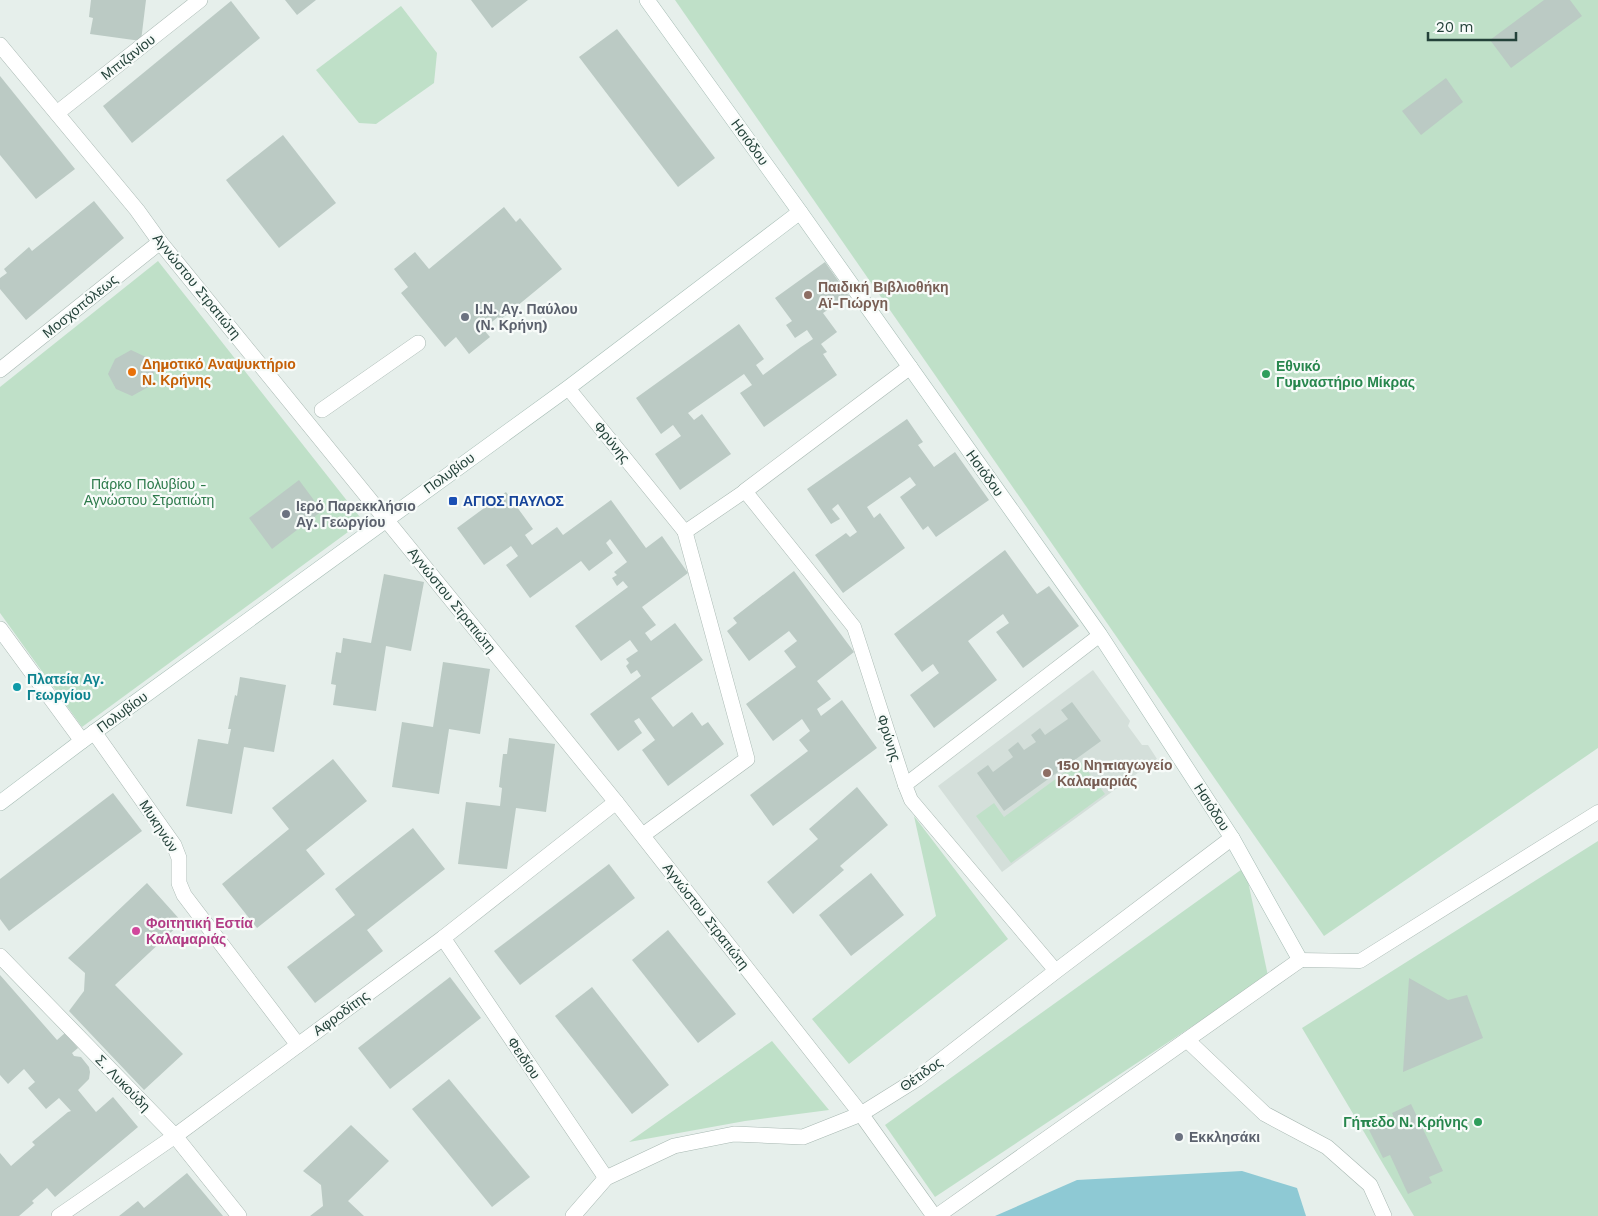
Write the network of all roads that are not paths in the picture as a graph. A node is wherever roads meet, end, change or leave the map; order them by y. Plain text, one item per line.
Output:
1 (200, 0) edge
2 (647, 0) edge
3 (0, 44) edge
4 (57, 114) junction
5 (800, 212) junction
6 (160, 242) junction
7 (418, 343) dead end
8 (910, 368) junction
9 (0, 370) edge
10 (568, 388) junction
11 (322, 410) dead end
12 (745, 491) junction
13 (386, 519) junction
14 (685, 532) junction
15 (0, 629) edge
16 (1100, 634) junction
17 (88, 736) junction
18 (905, 785) junction
19 (616, 802) junction
20 (0, 803) edge
21 (1598, 812) edge
22 (643, 835) junction
23 (1232, 838) junction
24 (443, 938) junction
25 (0, 956) edge
26 (1300, 960) junction
27 (1056, 971) junction
28 (1187, 1040) junction
29 (298, 1045) junction
30 (861, 1114) junction
31 (175, 1136) junction
32 (606, 1178) junction
33 (59, 1216) edge
34 (239, 1216) edge
35 (573, 1216) edge
36 (936, 1216) edge
37 (1384, 1216) edge

1 - 4 street, Μπιζανίου
2 - 5 street, Ησιόδου
3 - 4 street, Αγνώστου Στρατιώτη
4 - 6 street, Αγνώστου Στρατιώτη
5 - 8 street, Ησιόδου
5 - 10 street, Πολυβίου
6 - 9 street, Μοσχοπόλεως
6 - 13 street, Αγνώστου Στρατιώτη
7 - 11 street
8 - 12 street
8 - 16 street, Ησιόδου
10 - 13 street, Πολυβίου
10 - 14 lane, Φρύνης
12 - 14 lane
12 - 18 lane, Φρύνης
13 - 17 street, Πολυβίου
13 - 19 street, Αγνώστου Στρατιώτη
14 - 22 street
15 - 17 street, Μυκηνών
16 - 18 lane
16 - 23 street, Ησιόδου
17 - 20 street, Πολυβίου
17 - 29 street, Μυκηνών
18 - 27 lane, Φρύνης
19 - 22 street, Αγνώστου Στρατιώτη
19 - 24 street, Αφροδίτης
21 - 26 lane
22 - 30 street, Αγνώστου Στρατιώτη
23 - 26 street, Ησιόδου
23 - 27 street, Θέτιδος
24 - 29 street, Αφροδίτης
24 - 32 street, Φειδίου
25 - 31 street, Σ. Λυκούδη
26 - 28 street
27 - 30 street, Θέτιδος
28 - 36 street
28 - 37 street
29 - 31 street, Αφροδίτης
30 - 32 street, Θέτιδος
30 - 36 street, Αγνώστου Στρατιώτη
31 - 33 street, Αφροδίτης
31 - 34 street, Σ. Λυκούδη
32 - 35 street, Θέτιδος

